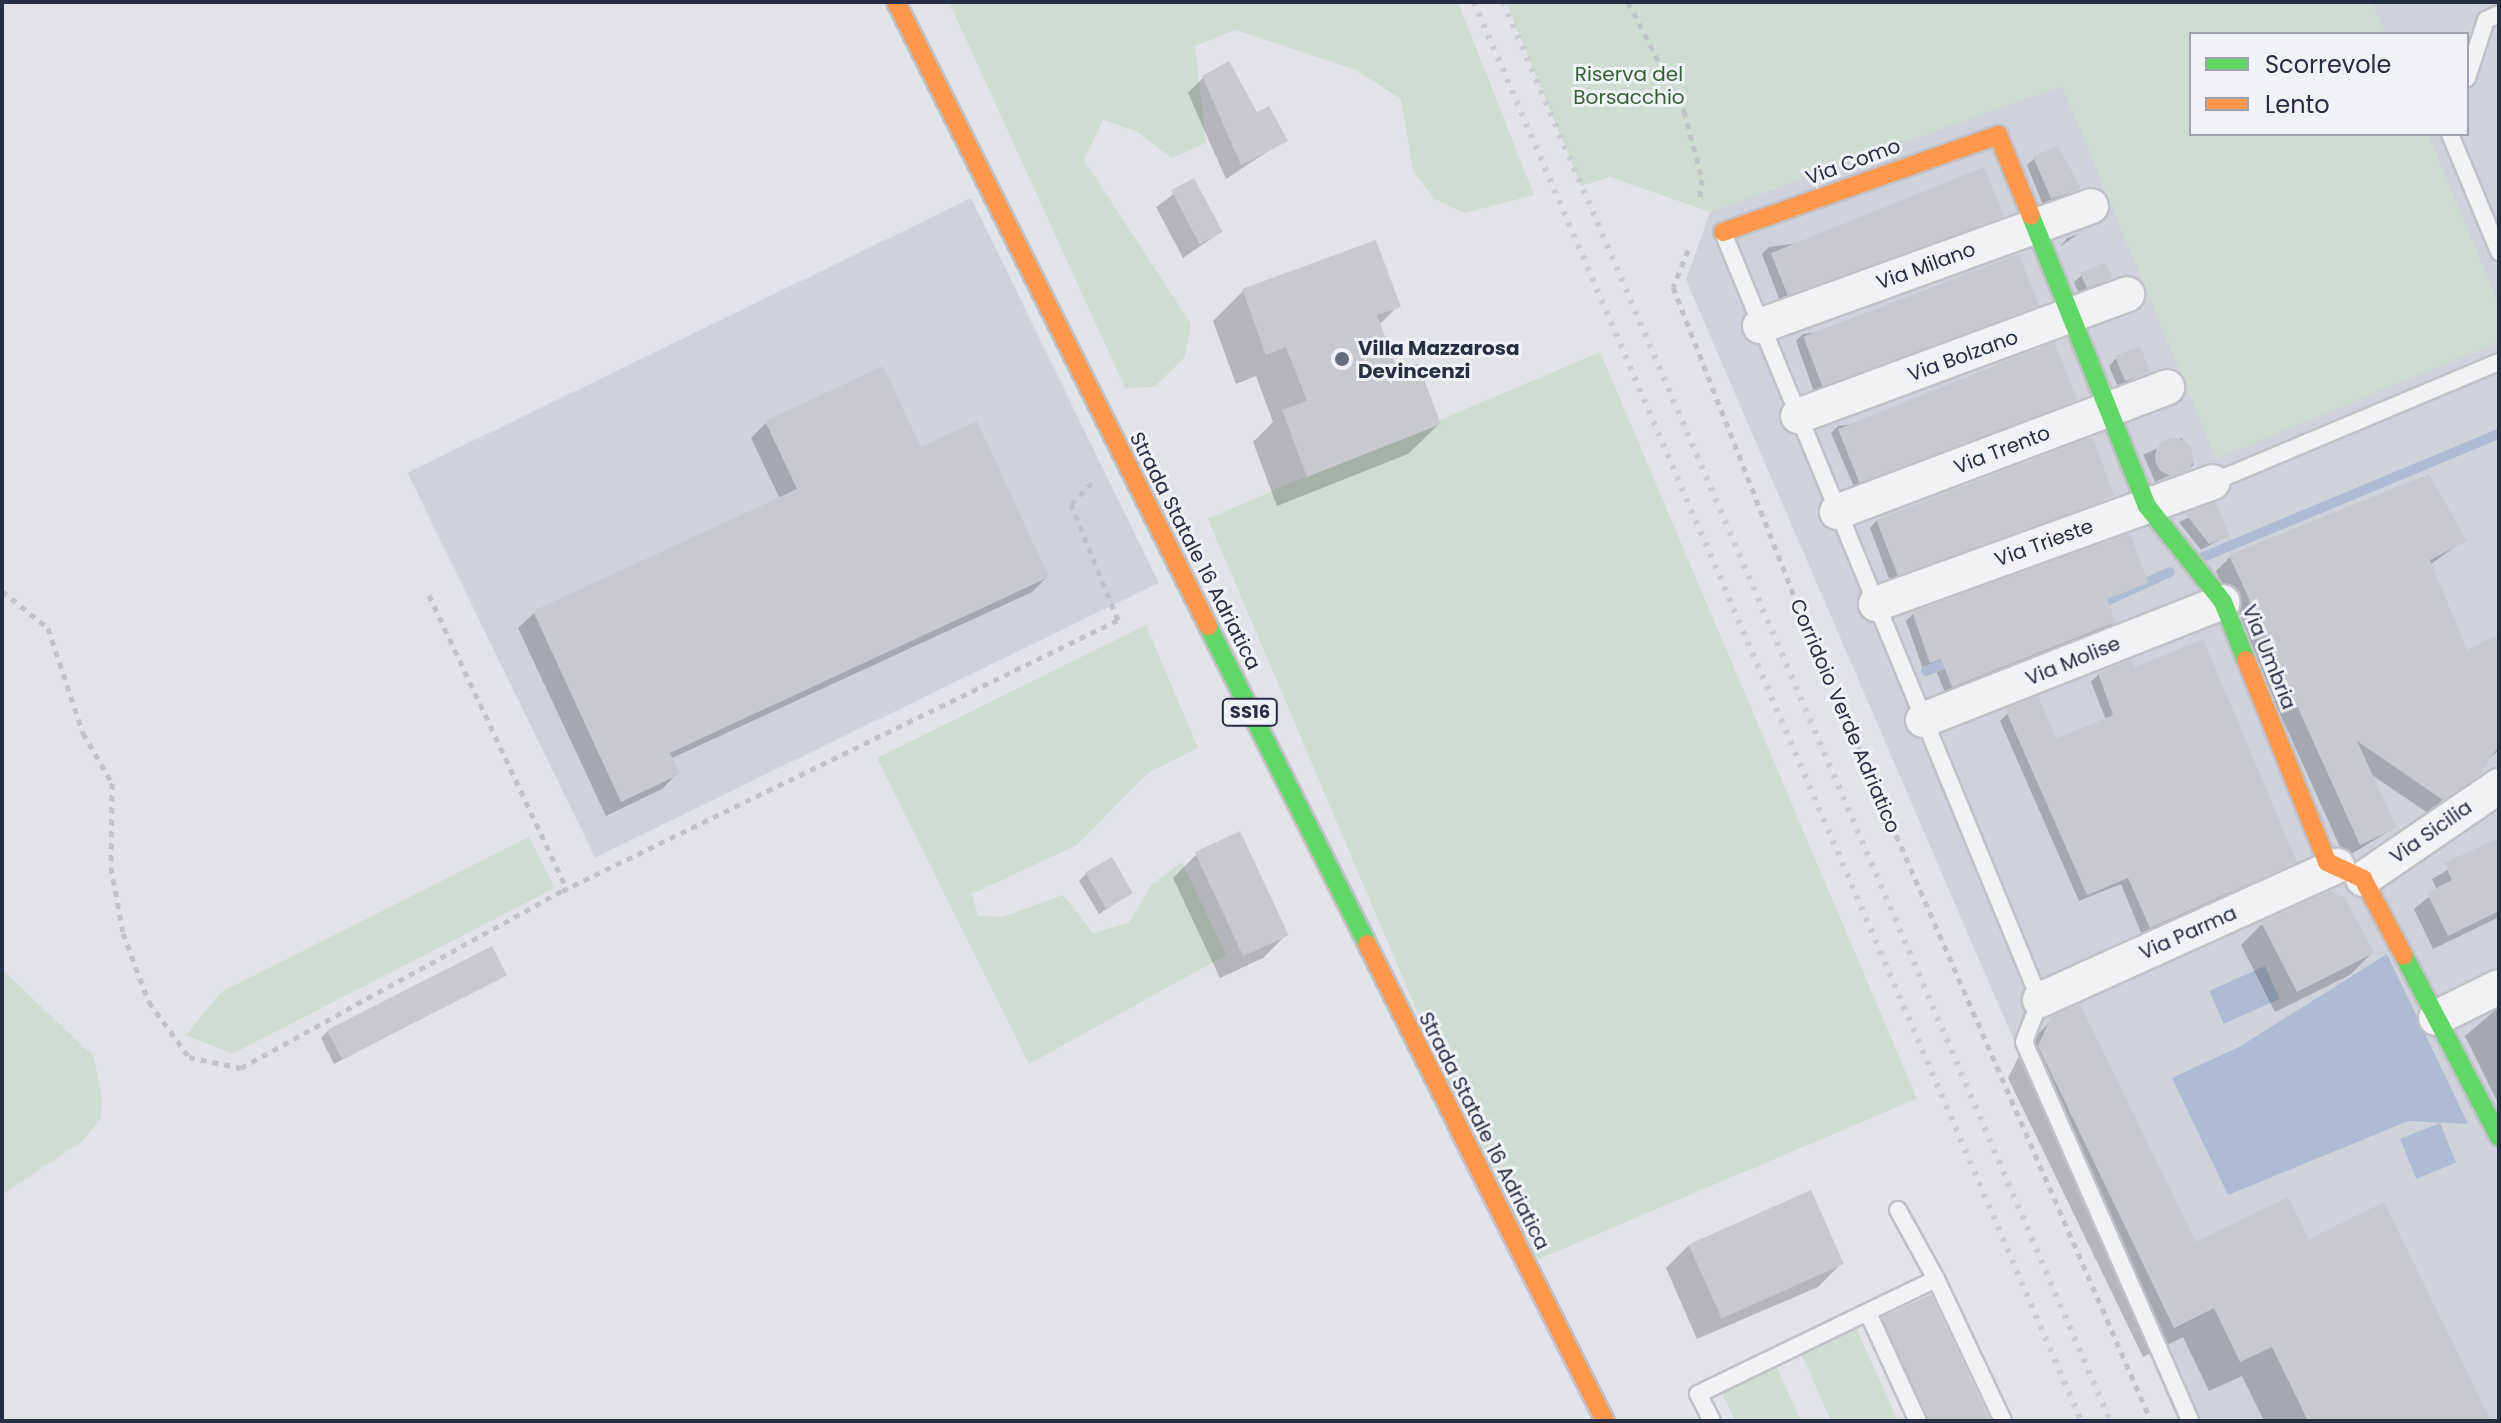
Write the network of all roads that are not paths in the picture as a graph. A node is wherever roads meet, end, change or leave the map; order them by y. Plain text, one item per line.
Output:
1 (896, 2) edge
2 (2499, 14) edge
3 (2469, 72) edge
4 (1998, 135) joint
5 (2451, 136) edge
6 (2091, 206) dead end
7 (2033, 227) junction
8 (1723, 232) joint
9 (2499, 252) edge
10 (2127, 294) dead end
11 (2067, 317) junction
12 (1760, 326) junction
13 (2499, 362) edge
14 (2167, 387) dead end
15 (2107, 410) junction
16 (1798, 416) junction
17 (2213, 482) joint
18 (2147, 506) junction
19 (1837, 512) junction
20 (2223, 602) junction
21 (1876, 604) junction
22 (1923, 720) junction
23 (2499, 786) edge
24 (2350, 873) junction
25 (2499, 987) edge
26 (2040, 1000) junction
27 (2436, 1018) junction
28 (2496, 1126) edge
29 (1898, 1210) dead end
30 (1936, 1279) junction
31 (1868, 1313) junction
32 (1605, 1421) edge
33 (1712, 1421) edge
34 (1918, 1421) edge
35 (2003, 1421) edge
36 (2190, 1421) edge

1 - 32 main road, Strada Statale 16 Adriatica / SS16
2 - 3 lane
4 - 7 main road, Via Umbria
4 - 8 main road, Via Como
5 - 9 lane
6 - 7 street, Via Milano
7 - 11 main road, Via Umbria
7 - 12 street, Via Milano
8 - 12 lane
10 - 11 street, Via Bolzano
11 - 15 main road, Via Umbria
11 - 16 street, Via Bolzano
12 - 16 lane
13 - 17 lane
14 - 15 street, Via Trento
15 - 18 main road, Via Umbria
15 - 19 street, Via Trento
16 - 19 lane
17 - 18 street, Via Trieste
18 - 20 main road, Via Umbria
18 - 21 street, Via Trieste
19 - 21 lane
20 - 22 street, Via Molise
20 - 24 main road, Via Umbria
21 - 22 lane
22 - 26 lane
23 - 24 street, Via Sicilia
24 - 26 street, Via Parma
24 - 27 main road, Via Umbria
25 - 27 street
26 - 36 lane
27 - 28 main road, Via Umbria
29 - 30 lane
30 - 31 lane
30 - 35 lane
31 - 33 lane
31 - 34 lane

